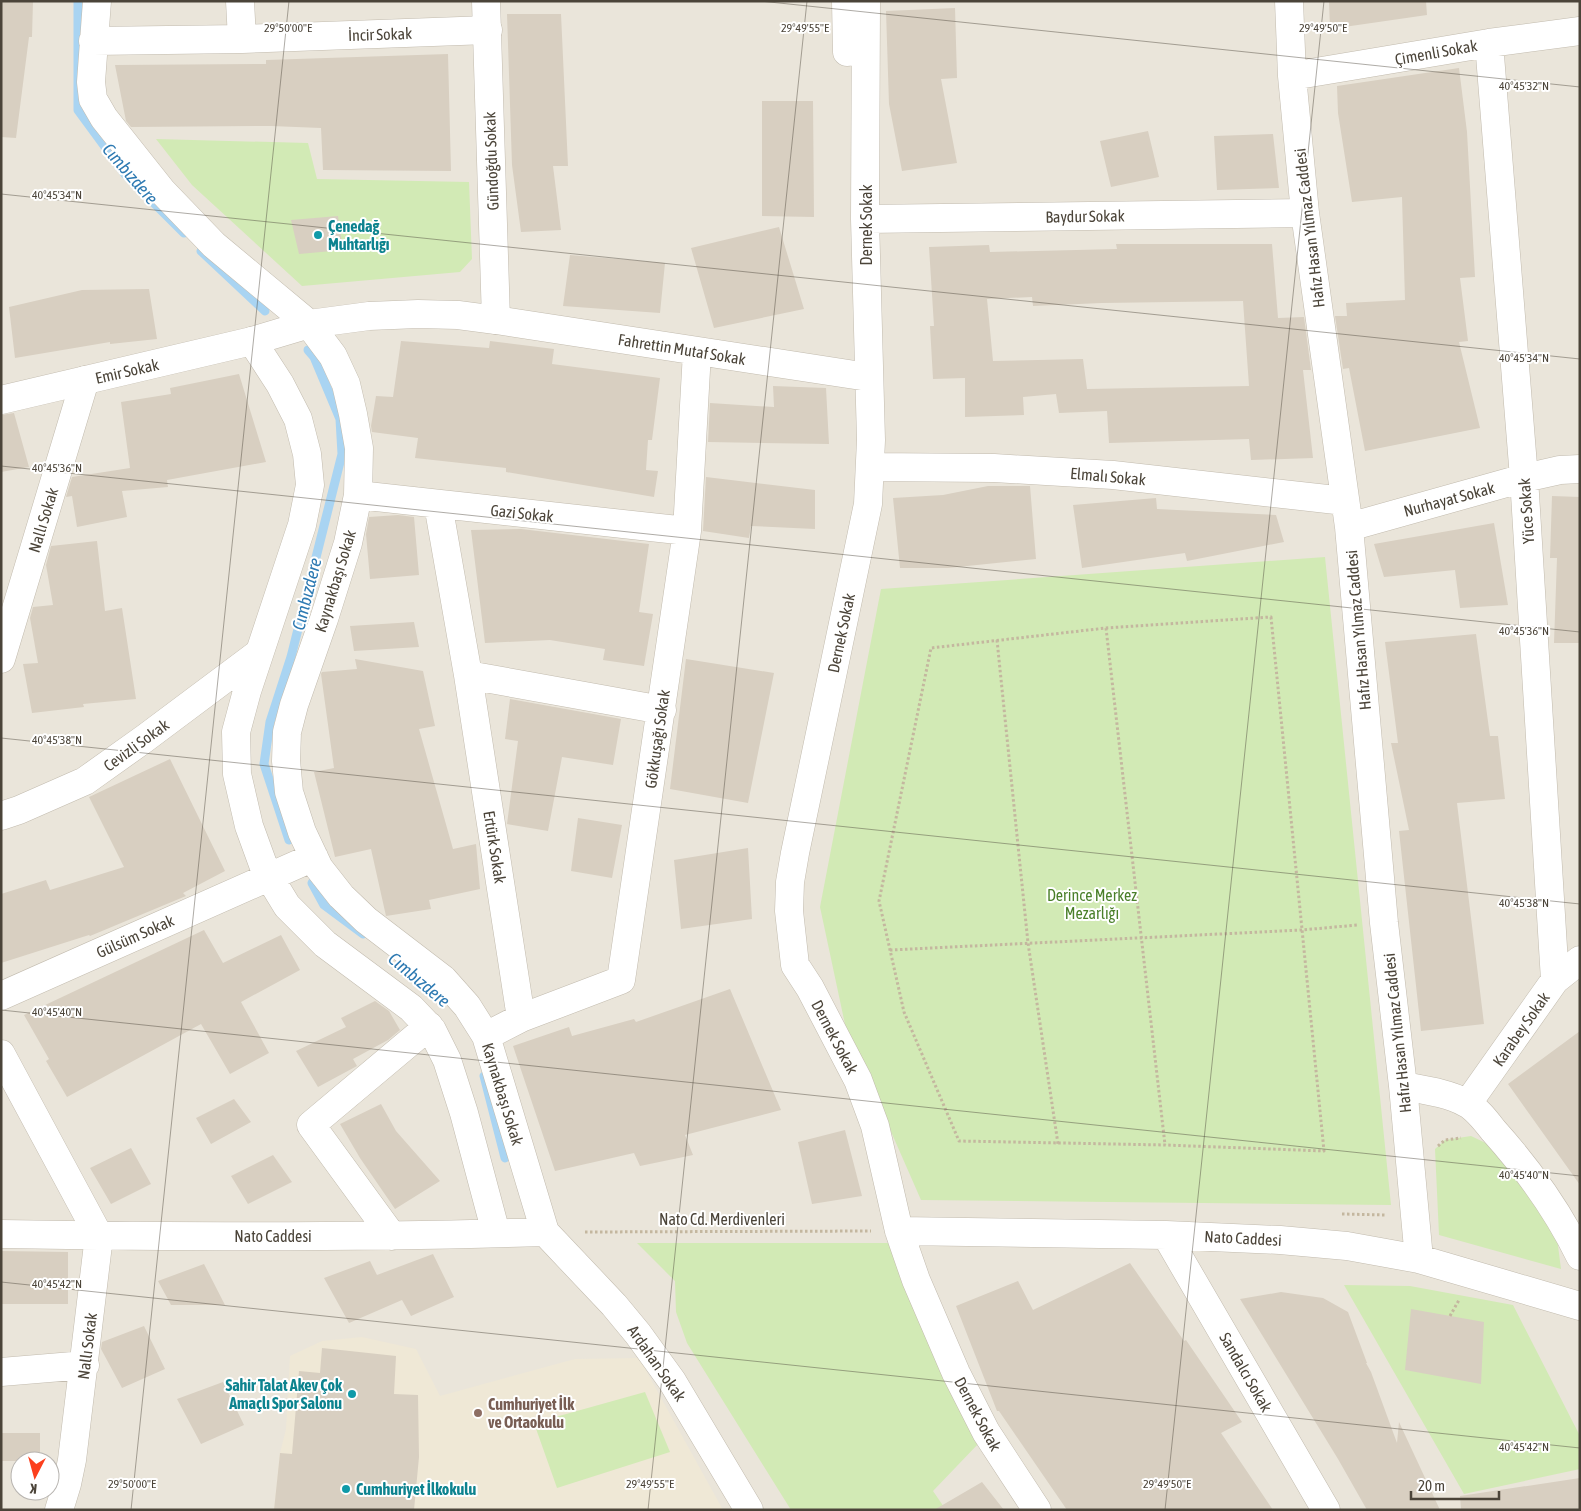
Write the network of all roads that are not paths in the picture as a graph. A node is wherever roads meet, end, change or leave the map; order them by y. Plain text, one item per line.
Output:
1 (97, 1) edge
2 (240, 1) edge
3 (486, 1) edge
4 (846, 1) edge
5 (866, 1) edge
6 (1289, 1) edge
7 (488, 30) junction
8 (1580, 31) edge
9 (242, 39) junction
10 (93, 41) junction
11 (1489, 43) junction
12 (1292, 76) junction
13 (1305, 213) junction
14 (865, 218) junction
15 (496, 320) junction
16 (309, 324) junction
17 (252, 341) junction
18 (697, 352) junction
19 (859, 375) junction
20 (85, 380) junction
21 (1, 400) edge
22 (870, 467) junction
23 (1580, 469) edge
24 (1524, 478) junction
25 (358, 495) junction
26 (438, 504) junction
27 (1347, 514) junction
28 (687, 531) junction
29 (862, 538) junction
30 (259, 654) junction
31 (1, 659) edge
32 (468, 676) junction
33 (662, 710) junction
34 (1, 816) edge
35 (314, 857) junction
36 (268, 876) junction
37 (1580, 960) edge
38 (1555, 980) junction
39 (1, 996) edge
40 (521, 1018) junction
41 (429, 1026) junction
42 (486, 1036) junction
43 (1, 1054) edge
44 (1403, 1086) junction
45 (1468, 1103) junction
46 (1572, 1222) edge
47 (899, 1231) junction
48 (545, 1232) junction
49 (496, 1233) junction
50 (1, 1234) edge
51 (1166, 1235) junction
52 (99, 1236) junction
53 (392, 1236) junction
54 (1580, 1256) edge
55 (1419, 1259) junction
56 (1580, 1306) edge
57 (85, 1366) junction
58 (1, 1372) edge
59 (59, 1510) edge
60 (749, 1510) edge
61 (1037, 1510) edge
62 (1326, 1510) edge

1 - 10 street, Kaynakbaşı Sokak
2 - 9 street
3 - 7 street, Gündoğdu Sokak
4 - 19 street, Dernek Sokak
5 - 14 street, Dernek Sokak
6 - 12 street, Hafız Hasan Yılmaz Caddesi
7 - 9 street, İncir Sokak
7 - 15 street, Gündoğdu Sokak
8 - 11 street, Çimenli Sokak
9 - 10 street, İncir Sokak
10 - 16 street, Kaynakbaşı Sokak
11 - 12 street, Çimenli Sokak
11 - 24 street, Yüce Sokak
12 - 13 street, Hafız Hasan Yılmaz Caddesi
13 - 14 street, Baydur Sokak
13 - 27 street, Hafız Hasan Yılmaz Caddesi
14 - 19 street, Dernek Sokak
15 - 16 street, Fahrettin Mutaf Sokak
15 - 18 street, Fahrettin Mutaf Sokak
16 - 17 street, Emir Sokak
16 - 25 street, Kaynakbaşı Sokak
17 - 20 street, Emir Sokak
17 - 30 street
18 - 19 street, Fahrettin Mutaf Sokak
18 - 28 street, Gökkuşağı Sokak
19 - 22 street, Dernek Sokak
19 - 29 street, Dernek Sokak
20 - 21 street, Emir Sokak
20 - 31 street, Nallı Sokak
22 - 27 street, Elmalı Sokak
22 - 29 street, Dernek Sokak
23 - 24 street, Nurhayat Sokak
24 - 27 street, Nurhayat Sokak
24 - 38 street, Yüce Sokak
25 - 26 street, Gazi Sokak
25 - 35 street, Kaynakbaşı Sokak
26 - 28 street, Gazi Sokak
26 - 32 street, Ertürk Sokak
27 - 44 street, Hafız Hasan Yılmaz Caddesi
28 - 33 street, Gökkuşağı Sokak
29 - 47 street, Dernek Sokak
30 - 34 street, Cevizli Sokak
30 - 36 street
32 - 33 street
32 - 40 street, Ertürk Sokak
33 - 40 street, Gökkuşağı Sokak
35 - 36 street, Gülsüm Sokak
35 - 42 street, Kaynakbaşı Sokak
36 - 39 street, Gülsüm Sokak
36 - 41 street
37 - 38 street, Karabey Sokak
38 - 45 street, Karabey Sokak
40 - 42 street, Gökkuşağı Sokak
41 - 49 street
41 - 53 street
42 - 48 street, Kaynakbaşı Sokak
43 - 52 street
44 - 45 street
44 - 55 street, Hafız Hasan Yılmaz Caddesi
45 - 46 street
46 - 54 street
47 - 51 street, Nato Caddesi
47 - 61 street, Dernek Sokak
48 - 49 street, Nato Caddesi
48 - 60 street, Ardahan Sokak
49 - 53 street, Nato Caddesi
50 - 52 street, Nato Caddesi
51 - 55 street, Nato Caddesi
51 - 62 street, Sandalcı Sokak
52 - 53 street, Nato Caddesi
52 - 57 street, Nallı Sokak
55 - 56 street, Nato Caddesi
57 - 58 street
57 - 59 street, Nallı Sokak

